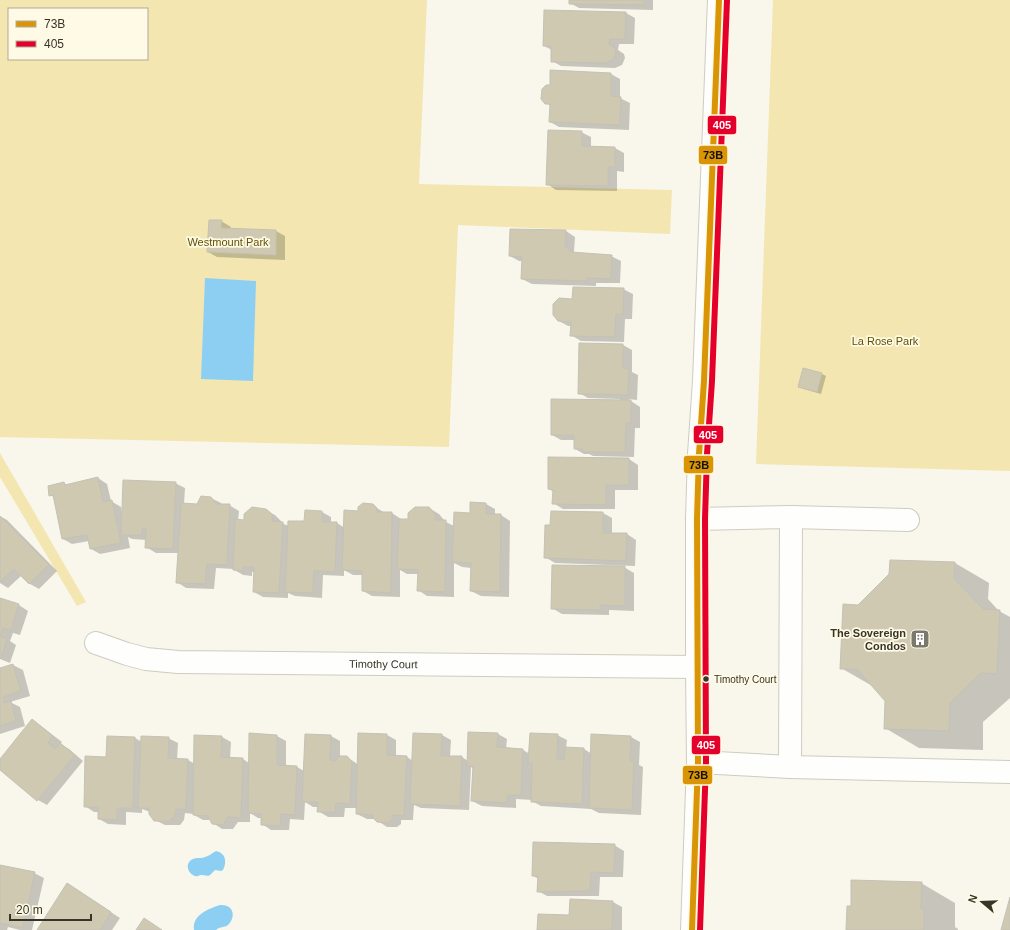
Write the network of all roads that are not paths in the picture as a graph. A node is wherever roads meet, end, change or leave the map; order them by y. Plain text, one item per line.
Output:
1 (719, 0) edge
2 (791, 517) junction
3 (697, 519) junction
4 (908, 520) dead end
5 (96, 643) dead end
6 (697, 667) junction
7 (698, 762) junction
8 (790, 767) junction
9 (1010, 772) edge
10 (692, 930) edge

1 - 3 street
2 - 3 street
2 - 4 street
2 - 8 street
3 - 6 street
5 - 6 street, Timothy Court
6 - 7 street
7 - 8 street
7 - 10 street
8 - 9 street

